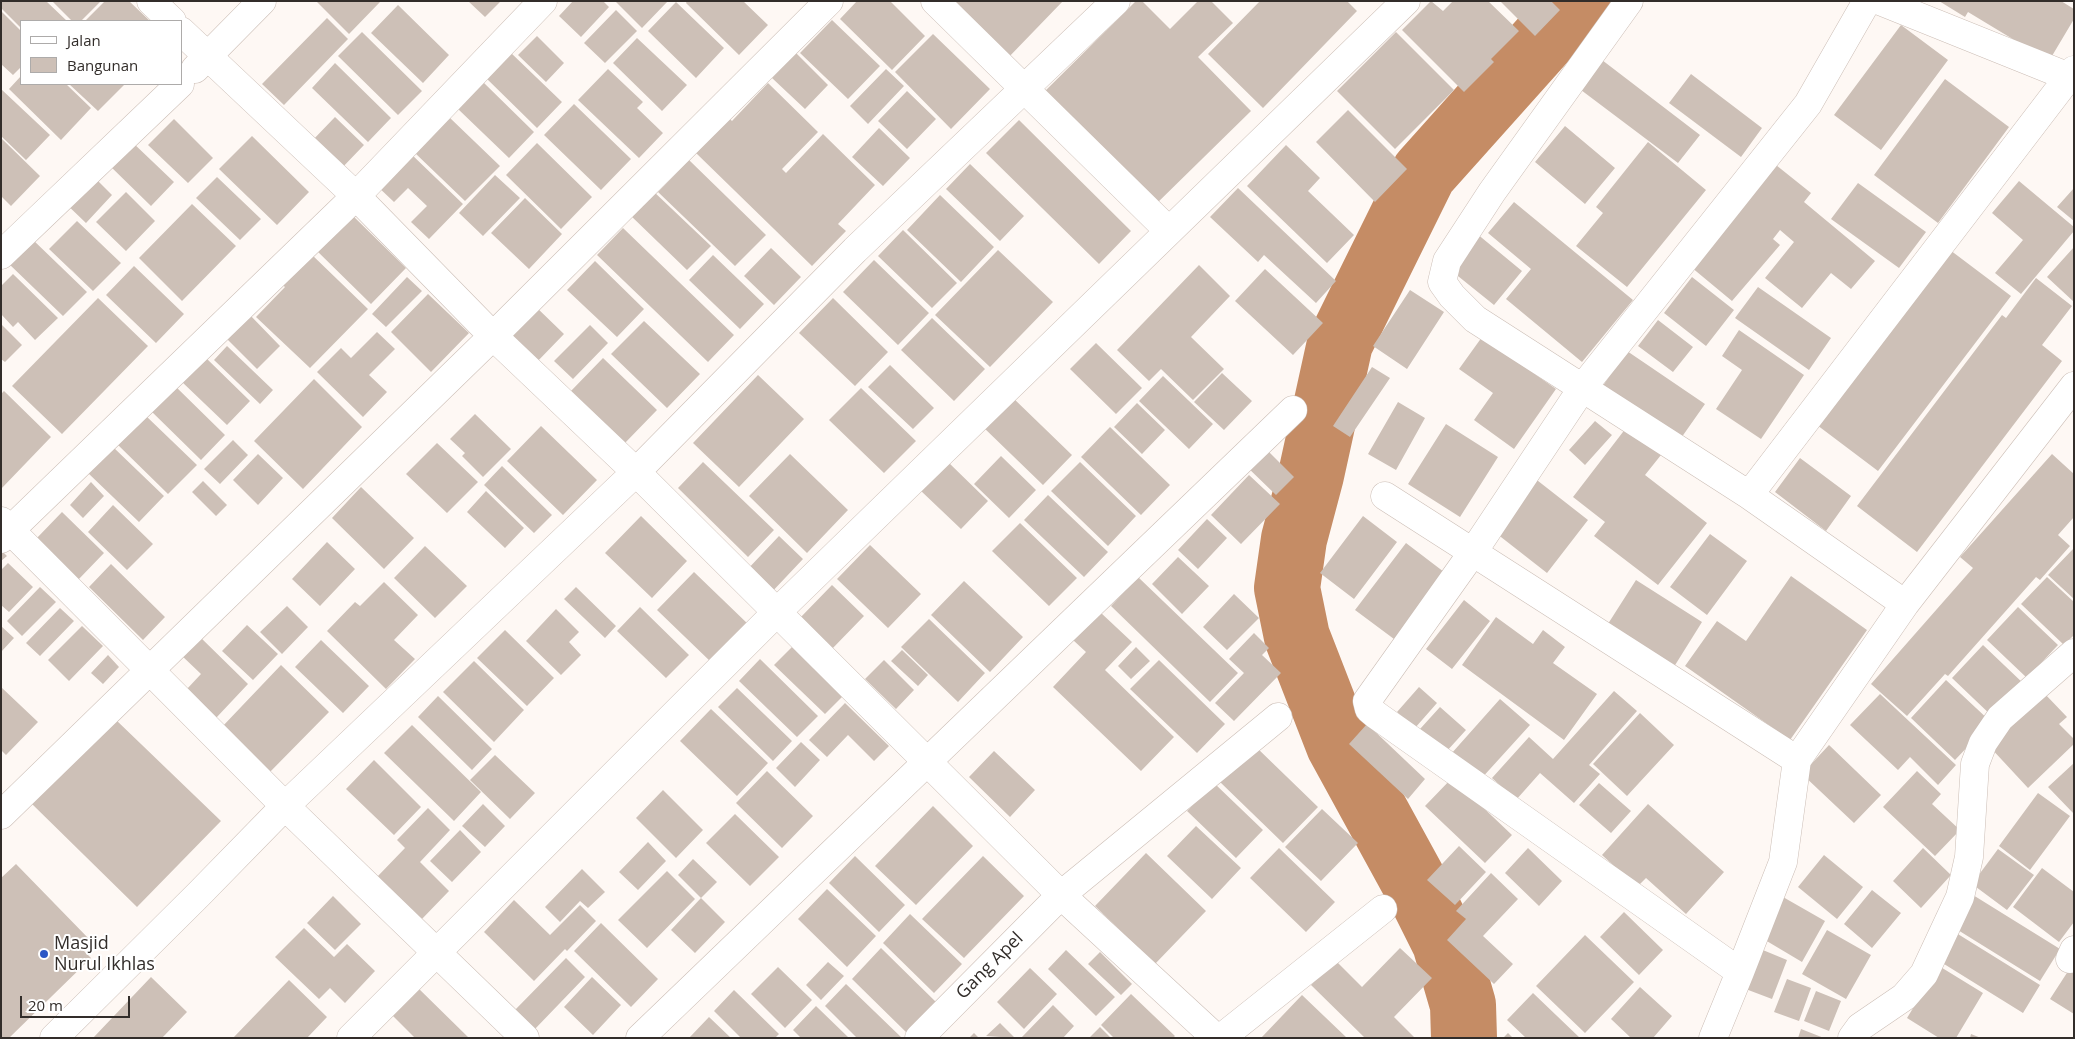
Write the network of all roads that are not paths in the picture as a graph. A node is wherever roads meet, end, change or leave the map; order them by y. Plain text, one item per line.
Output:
1 (151, 1) edge
2 (262, 1) edge
3 (543, 1) edge
4 (829, 1) edge
5 (935, 1) edge
6 (1116, 1) edge
7 (1406, 1) edge
8 (1629, 1) edge
9 (1867, 1) edge
10 (1880, 1) edge
11 (171, 20) edge
12 (182, 32) edge
13 (208, 57) junction
14 (2072, 75) edge
15 (182, 81) edge
16 (178, 85) edge
17 (1024, 88) junction
18 (356, 196) junction
19 (1170, 231) junction
20 (1, 255) edge
21 (494, 336) junction
22 (2074, 386) edge
23 (1583, 387) junction
24 (1293, 410) dead end
25 (636, 472) junction
26 (1749, 495) junction
27 (1385, 496) dead end
28 (4, 530) edge
29 (1474, 552) junction
30 (1905, 604) junction
31 (777, 612) junction
32 (2074, 654) edge
33 (148, 671) junction
34 (1278, 717) dead end
35 (1797, 760) junction
36 (929, 762) junction
37 (285, 806) junction
38 (1, 815) edge
39 (1061, 895) junction
40 (1383, 909) dead end
41 (437, 954) junction
42 (1740, 972) junction
43 (54, 1038) edge
44 (351, 1038) edge
45 (525, 1038) edge
46 (640, 1038) edge
47 (918, 1038) edge
48 (1216, 1038) edge
49 (1221, 1038) edge
50 (1712, 1038) edge
51 (1852, 1038) edge

1 - 11 street
2 - 13 street
3 - 18 street
4 - 21 street
5 - 17 street
6 - 17 street
7 - 19 street
8 - 23 street
9 - 23 street
10 - 14 street
12 - 13 street
13 - 15 street
13 - 18 street
14 - 26 street
16 - 20 street
17 - 19 street
17 - 25 street
18 - 21 street
18 - 28 street
19 - 31 street
21 - 25 street
21 - 33 street
22 - 30 street
23 - 26 street
23 - 29 street
24 - 36 street
25 - 31 street
25 - 37 street
26 - 30 street
27 - 29 street
28 - 33 street
29 - 35 street
29 - 42 street
30 - 35 street
31 - 36 street
31 - 41 street
32 - 51 street
33 - 37 street
33 - 38 street
34 - 39 street, Gang Apel
35 - 42 street
36 - 39 street
36 - 46 street
37 - 41 street
37 - 43 street
39 - 47 street, Gang Apel
39 - 48 street
40 - 49 street
41 - 44 street
41 - 45 street
42 - 50 street

